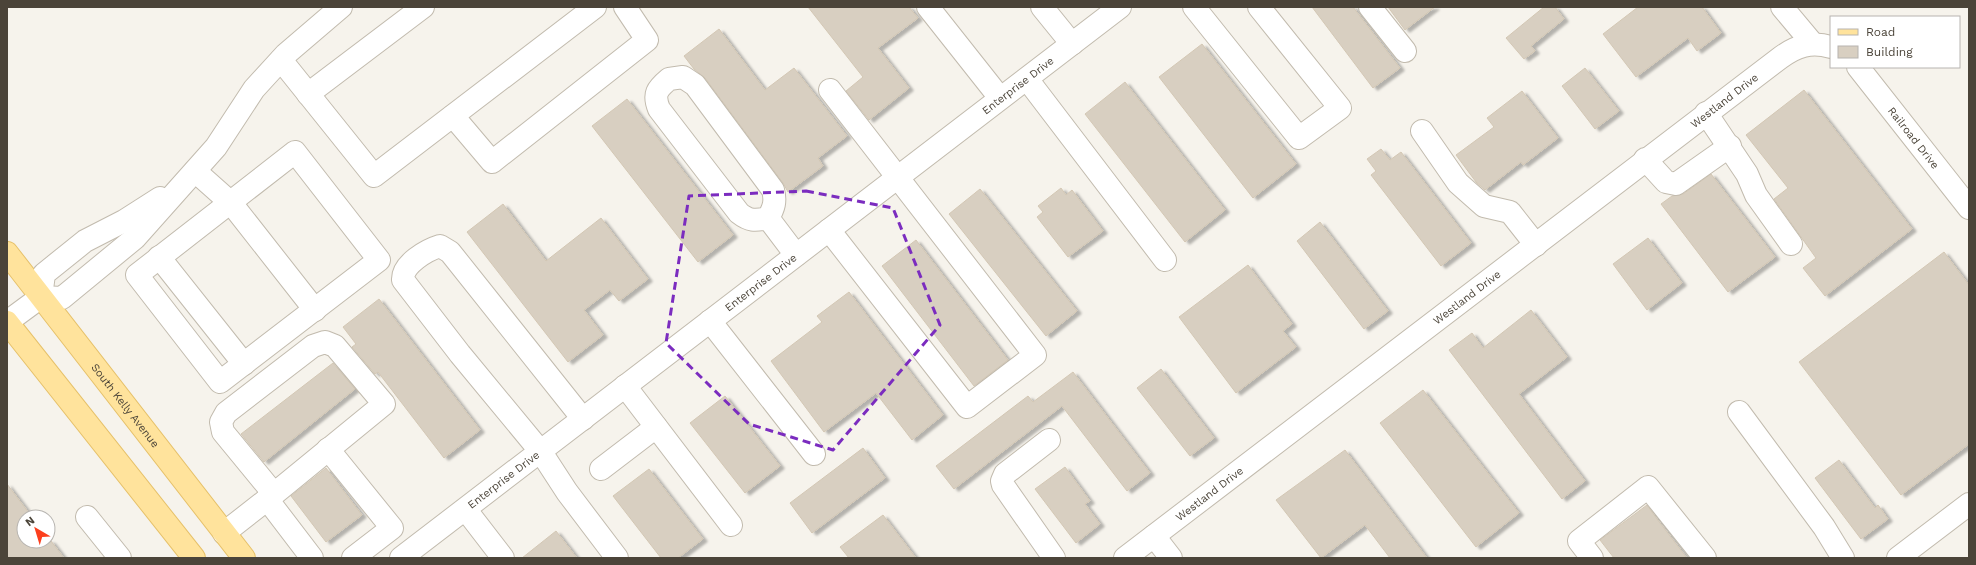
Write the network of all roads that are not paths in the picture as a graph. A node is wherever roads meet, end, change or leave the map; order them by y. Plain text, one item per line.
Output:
1 (340, 7) edge
2 (594, 7) edge
3 (626, 7) edge
4 (928, 7) edge
5 (1042, 7) edge
6 (1120, 7) edge
7 (1259, 7) edge
8 (1370, 7) edge
9 (1782, 7) edge
10 (418, 8) edge
11 (1203, 10) edge
12 (1072, 44) junction
13 (1822, 45) edge
14 (1405, 51) dead end
15 (281, 60) junction
16 (1859, 68) edge
17 (1027, 78) junction
18 (830, 90) dead end
19 (308, 94) junction
20 (1000, 98) junction
21 (1706, 114) junction
22 (452, 116) junction
23 (1422, 131) dead end
24 (1730, 146) junction
25 (1645, 159) junction
26 (190, 177) junction
27 (898, 178) junction
28 (1962, 187) edge
29 (231, 203) junction
30 (1969, 208) edge
31 (768, 218) junction
32 (829, 230) junction
33 (1791, 244) dead end
34 (1536, 245) junction
35 (7, 252) edge
36 (796, 255) junction
37 (159, 257) junction
38 (1165, 260) dead end
39 (41, 297) junction
40 (315, 310) junction
41 (710, 321) junction
42 (7, 322) edge
43 (244, 364) junction
44 (626, 386) junction
45 (1739, 412) dead end
46 (583, 419) junction
47 (656, 427) junction
48 (1049, 440) dead end
49 (328, 449) junction
50 (541, 452) junction
51 (814, 454) dead end
52 (601, 469) dead end
53 (271, 497) junction
54 (1969, 504) edge
55 (466, 510) junction
56 (87, 517) dead end
57 (731, 525) dead end
58 (224, 533) junction
59 (1154, 536) junction
60 (120, 558) edge
61 (194, 558) edge
62 (244, 558) edge
63 (312, 558) edge
64 (353, 558) edge
65 (401, 558) edge
66 (503, 558) edge
67 (617, 558) edge
68 (1054, 558) edge
69 (1125, 558) edge
70 (1171, 558) edge
71 (1592, 558) edge
72 (1705, 558) edge
73 (1844, 558) edge
74 (1898, 558) edge

1 - 15 street
2 - 22 street
3 - 22 street
4 - 20 street
5 - 12 street
6 - 12 street, Enterprise Drive
7 - 11 street
8 - 14 street
9 - 13 street
10 - 19 street
12 - 17 street, Enterprise Drive
13 - 21 street, Westland Drive
15 - 19 street
15 - 26 street
16 - 28 street, Railroad Drive
17 - 20 street, Enterprise Drive
17 - 38 street
18 - 27 street
19 - 22 street
20 - 27 street, Enterprise Drive
21 - 24 street
21 - 25 street, Westland Drive
23 - 34 street
24 - 25 street
24 - 33 street
25 - 34 street, Westland Drive
26 - 29 street
26 - 39 street
26 - 39 street
27 - 32 street, Enterprise Drive
27 - 32 street
28 - 30 street, Railroad Drive
29 - 37 street
29 - 40 street
29 - 40 street
31 - 31 street
31 - 36 street
32 - 36 street, Enterprise Drive
34 - 59 street, Westland Drive
35 - 39 main road, South Kelly Avenue
36 - 41 street, Enterprise Drive
37 - 43 street
37 - 43 street
39 - 42 street
39 - 58 main road, South Kelly Avenue
40 - 43 street
41 - 44 street, Enterprise Drive
41 - 51 street
42 - 61 main road
44 - 46 street, Enterprise Drive
44 - 47 street
45 - 73 street
46 - 50 street, Enterprise Drive
46 - 50 street
47 - 52 street
47 - 57 street
48 - 68 street
49 - 53 street
49 - 53 street
49 - 64 street
50 - 55 street, Enterprise Drive
50 - 67 street
53 - 58 street
53 - 63 street
54 - 74 street
55 - 65 street, Enterprise Drive
55 - 66 street
56 - 60 street
58 - 62 main road, South Kelly Avenue
59 - 69 street, Westland Drive
59 - 70 street
71 - 72 street

